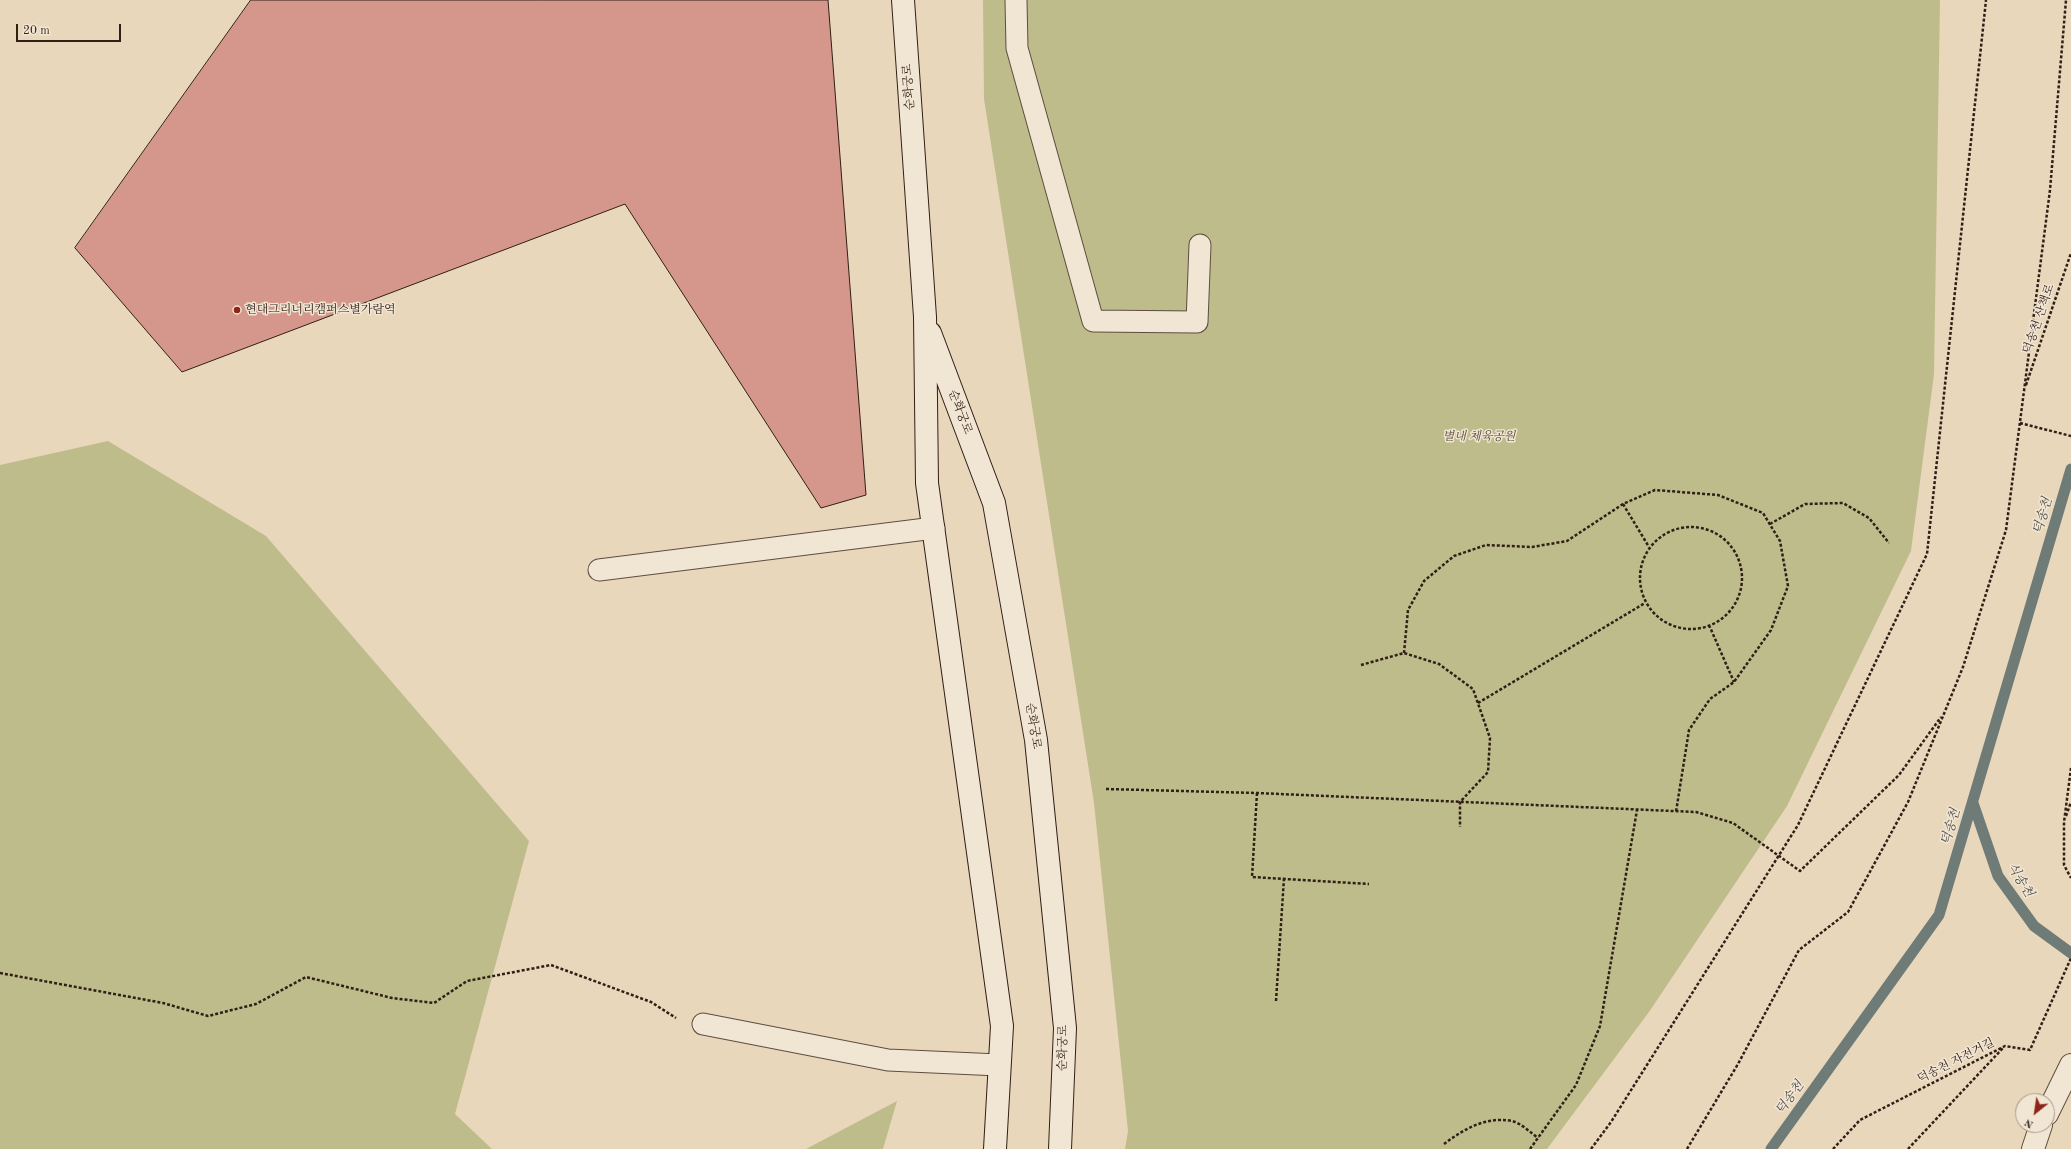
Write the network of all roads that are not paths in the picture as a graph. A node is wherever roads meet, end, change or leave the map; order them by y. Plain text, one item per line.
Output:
1 (903, 0) edge
2 (1016, 0) edge
3 (1200, 245) dead end
4 (925, 317) junction
5 (934, 528) junction
6 (599, 570) dead end
7 (703, 1024) dead end
8 (999, 1065) junction
9 (2071, 1065) edge
10 (2055, 1098) edge
11 (2038, 1133) edge
12 (995, 1149) edge
13 (1060, 1149) edge
14 (2033, 1149) edge

1 - 4 street, 순화궁로
2 - 3 lane
4 - 5 street, 순화궁로
4 - 13 street, 순화궁로
5 - 6 lane
5 - 8 street, 순화궁로
7 - 8 lane
8 - 12 street, 순화궁로
9 - 10 street
11 - 14 street

